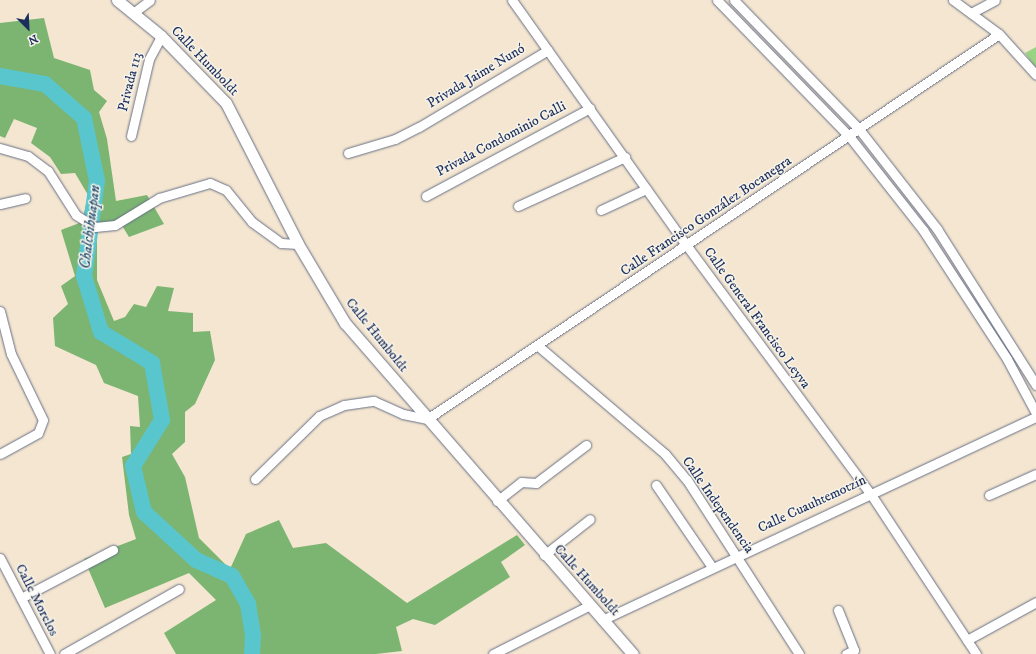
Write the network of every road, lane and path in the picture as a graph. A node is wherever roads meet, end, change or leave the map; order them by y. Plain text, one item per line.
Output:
1 (117, 0) edge
2 (150, 0) edge
3 (512, 0) edge
4 (717, 0) edge
5 (734, 0) edge
6 (953, 0) edge
7 (995, 0) edge
8 (133, 13) junction
9 (971, 13) junction
10 (999, 34) junction
11 (161, 36) junction
12 (548, 50) junction
13 (1036, 75) edge
14 (590, 108) junction
15 (859, 129) junction
16 (131, 136) dead end
17 (849, 136) junction
18 (0, 148) edge
19 (348, 153) dead end
20 (625, 157) junction
21 (646, 189) junction
22 (426, 196) dead end
23 (25, 198) dead end
24 (0, 204) edge
25 (518, 206) dead end
26 (601, 210) dead end
27 (298, 244) junction
28 (687, 246) junction
29 (0, 311) edge
30 (537, 345) junction
31 (1036, 385) edge
32 (1036, 413) edge
33 (1036, 417) edge
34 (427, 419) junction
35 (586, 445) dead end
36 (0, 454) edge
37 (1036, 474) edge
38 (255, 479) dead end
39 (656, 485) dead end
40 (870, 493) junction
41 (989, 495) dead end
42 (497, 501) junction
43 (590, 519) dead end
44 (113, 550) dead end
45 (544, 555) junction
46 (736, 555) junction
47 (0, 558) edge
48 (712, 567) junction
49 (179, 589) dead end
50 (21, 598) junction
51 (1036, 602) edge
52 (588, 606) junction
53 (838, 610) dead end
54 (602, 620) junction
55 (967, 640) junction
56 (50, 654) edge
57 (64, 654) edge
58 (493, 654) edge
59 (633, 654) edge
60 (799, 654) edge
61 (846, 654) edge
62 (976, 654) edge

1 - 8 main road, Calle Humboldt
2 - 8 street
3 - 12 street, Calle General Francisco Leyva
4 - 17 street
5 - 15 street
6 - 9 street
7 - 9 street
8 - 11 main road, Calle Humboldt
9 - 10 street
10 - 13 street
10 - 15 street, Calle Francisco González Bocanegra
11 - 16 street, Privada 113
11 - 27 main road, Calle Humboldt
12 - 14 street, Calle General Francisco Leyva
12 - 19 street, Privada Jaime Nunó
14 - 20 street, Calle General Francisco Leyva
14 - 22 street, Privada Condominio Calli
15 - 17 street, Calle Francisco González Bocanegra
15 - 31 street
17 - 28 street, Calle Francisco González Bocanegra
17 - 32 street
18 - 27 street
20 - 21 street, Calle General Francisco Leyva
20 - 25 street
21 - 26 street
21 - 28 street, Calle General Francisco Leyva
23 - 24 street
27 - 34 main road, Calle Humboldt
28 - 30 street, Calle Francisco González Bocanegra
28 - 40 street, Calle General Francisco Leyva
29 - 36 street
30 - 34 street, Calle Francisco González Bocanegra
30 - 46 street, Calle Independencia
33 - 40 street, Calle Cuauhtemotzín
34 - 38 street
34 - 42 main road, Calle Humboldt
35 - 42 street
37 - 41 street
39 - 48 street
40 - 46 street, Calle Cuauhtemotzín
40 - 55 street, Calle General Francisco Leyva
42 - 45 main road, Calle Humboldt
43 - 45 street
44 - 50 street
45 - 52 main road, Calle Humboldt
46 - 48 street, Calle Cuauhtemotzín
46 - 60 street, Calle Independencia
47 - 50 street, Calle Morelos
48 - 54 street, Calle Cuauhtemotzín
49 - 57 street
50 - 56 street, Calle Morelos
51 - 55 street
52 - 54 main road, Calle Humboldt
52 - 58 street
53 - 61 street
54 - 59 main road, Calle Humboldt
55 - 62 street, Calle General Francisco Leyva

